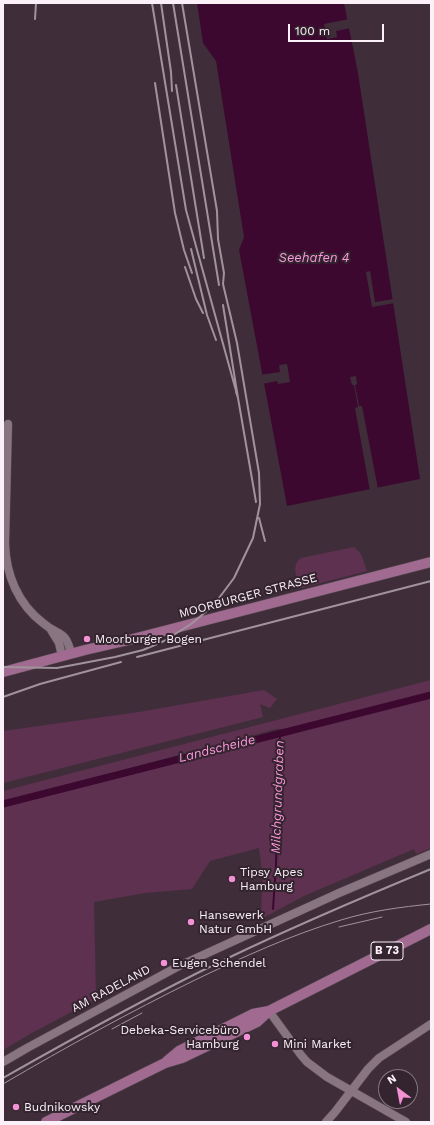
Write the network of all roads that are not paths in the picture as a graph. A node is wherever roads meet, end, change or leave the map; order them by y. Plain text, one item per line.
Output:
1 (8, 424) dead end
2 (431, 562) edge
3 (66, 655) junction
4 (3, 672) edge
5 (431, 854) edge
6 (431, 929) edge
7 (268, 1011) junction
8 (431, 1024) edge
9 (3, 1062) edge
10 (351, 1090) junction
11 (51, 1121) edge
12 (326, 1122) edge
13 (406, 1122) edge

1 - 3 street
2 - 3 main road, MOORBURGER STRASSE
3 - 4 main road
5 - 9 street, AM RADELAND
6 - 7 main road, B 73
7 - 10 street
7 - 11 main road, B 73
8 - 10 street
10 - 12 street
10 - 13 street

